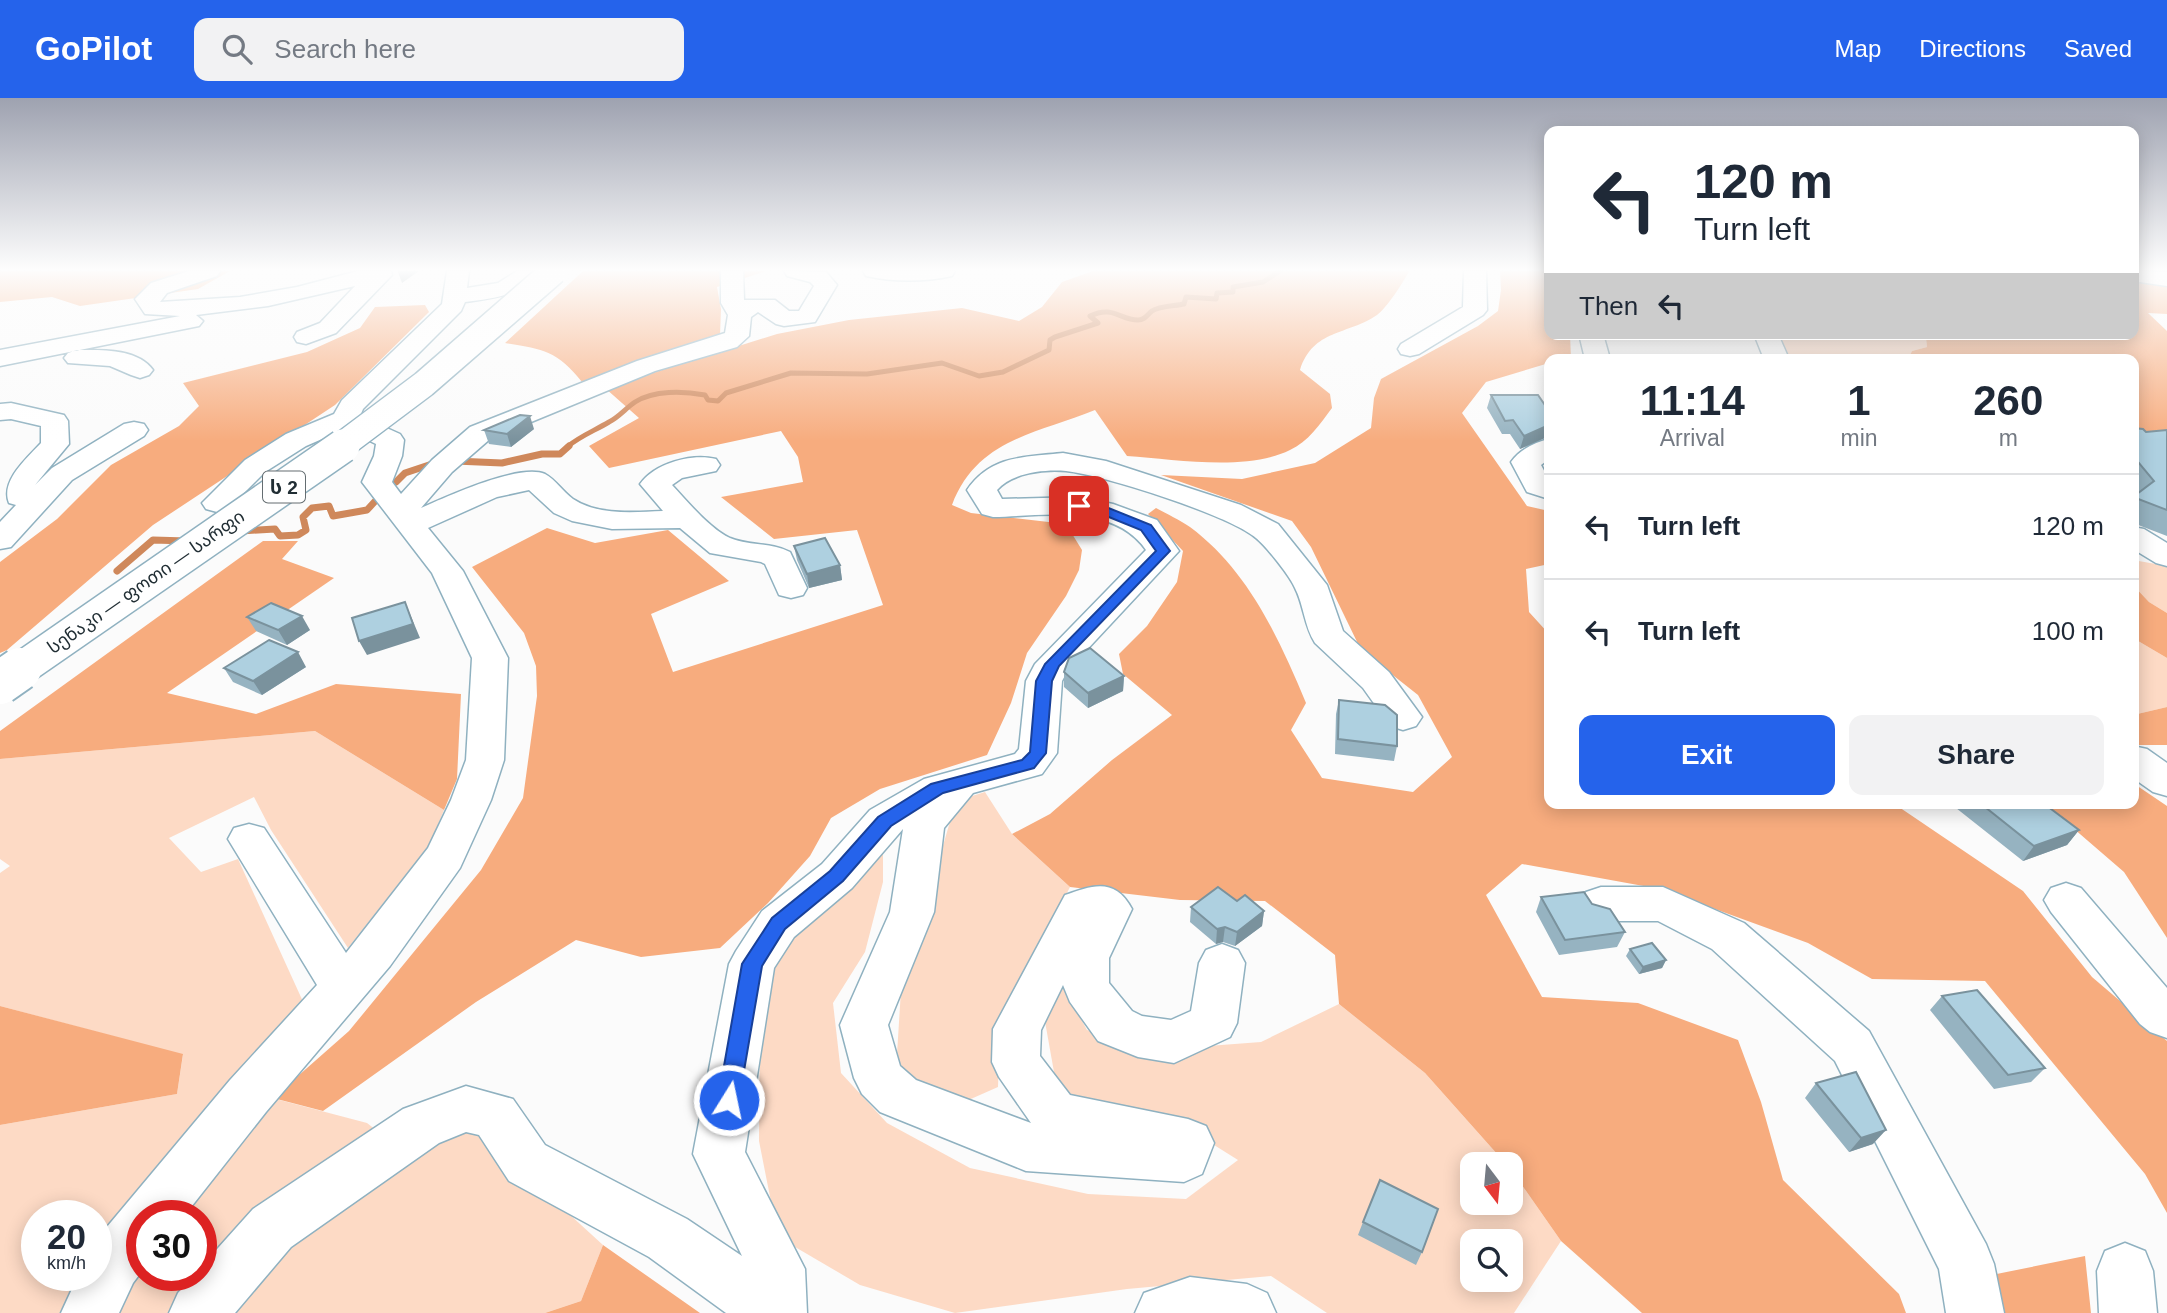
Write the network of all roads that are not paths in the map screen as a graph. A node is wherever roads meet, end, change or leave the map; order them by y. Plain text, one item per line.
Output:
1 (163, 328) edge
2 (328, 328) edge
3 (431, 328) edge
4 (491, 328) edge
5 (738, 328) edge
6 (1446, 328) edge
7 (306, 337) dead end
8 (1410, 349) dead end
9 (37, 357) junction
10 (0, 358) edge
11 (140, 370) dead end
12 (0, 371) edge
13 (516, 401) dead end
14 (0, 412) edge
15 (345, 419) junction
16 (134, 430) dead end
17 (480, 433) junction
18 (1544, 450) edge
19 (706, 465) dead end
20 (1544, 488) edge
21 (217, 503) dead end
22 (394, 503) junction
23 (23, 516) junction
24 (687, 519) junction
25 (240, 529) dead end
26 (2139, 532) edge
27 (0, 540) edge
28 (2167, 556) edge
29 (791, 588) dead end
30 (0, 683) edge
31 (1403, 718) dead end
32 (2139, 763) edge
33 (978, 778) junction
34 (2167, 782) edge
35 (249, 839) dead end
36 (2066, 900) dead end
37 (1601, 904) edge
38 (1222, 962) dead end
39 (343, 988) junction
40 (2167, 1018) edge
41 (163, 1200) edge
42 (126, 1247) edge
43 (90, 1313) edge
44 (198, 1313) edge
45 (776, 1313) edge
46 (1164, 1313) edge
47 (1247, 1313) edge
48 (1975, 1313) edge

1 - 9 street
2 - 7 street
3 - 15 street
4 - 30 highway, სენაკი — ფოთი — სარფი / ს 2, bridge
5 - 17 street
6 - 8 street
9 - 10 street
9 - 11 street
9 - 12 street
13 - 17 street
14 - 23 street
15 - 21 lane
15 - 22 street
15 - 25 lane
16 - 23 street
17 - 22 street
18 - 20 street
19 - 24 street
22 - 24 street
22 - 39 street
23 - 27 street
24 - 29 street
26 - 28 street
31 - 33 street
32 - 34 street
33 - 38 street
33 - 45 street
35 - 39 street
36 - 40 street
37 - 48 street
39 - 41 street
42 - 43 street
44 - 45 street
46 - 47 street

